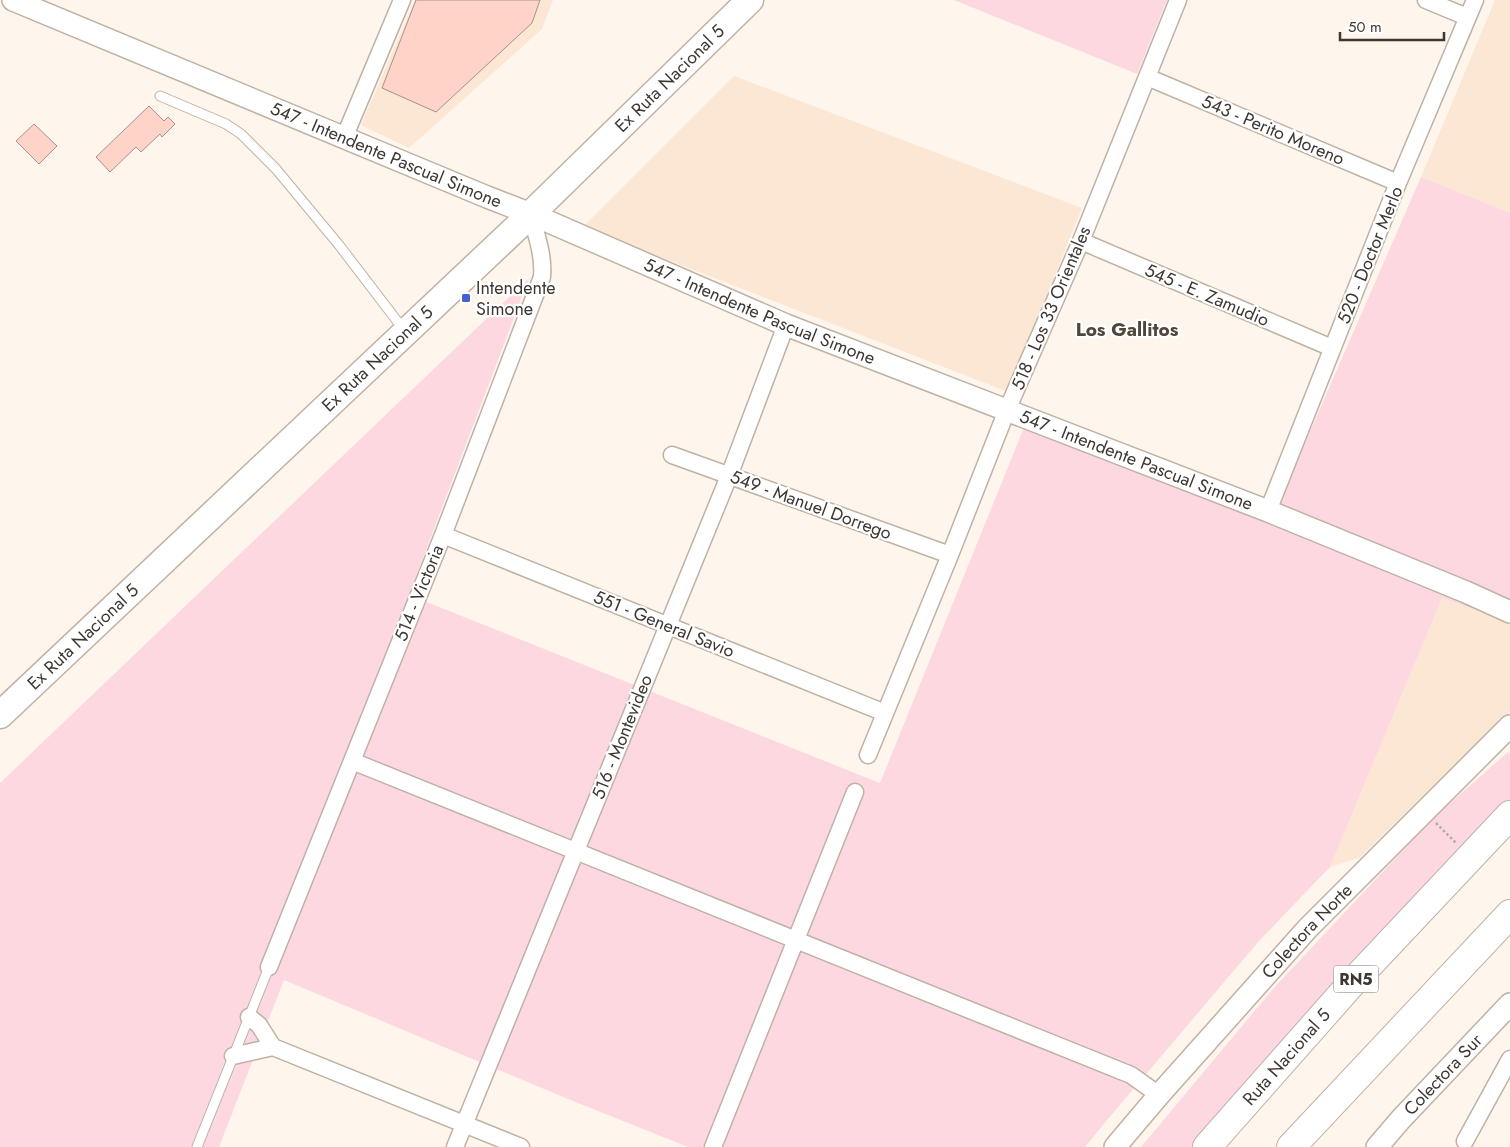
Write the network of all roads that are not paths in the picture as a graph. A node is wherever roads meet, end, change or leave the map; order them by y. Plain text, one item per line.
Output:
1 (12, 0) edge
2 (402, 0) edge
3 (750, 0) edge
4 (1178, 0) edge
5 (1426, 0) edge
6 (1475, 0) edge
7 (1467, 17) junction
8 (1147, 77) junction
9 (160, 96) dead end
10 (344, 138) junction
11 (1398, 183) junction
12 (531, 214) junction
13 (1081, 240) junction
14 (786, 325) junction
15 (405, 333) junction
16 (1332, 348) junction
17 (1007, 410) junction
18 (672, 455) dead end
19 (729, 476) junction
20 (1268, 511) junction
21 (442, 535) junction
22 (950, 555) junction
23 (1510, 612) edge
24 (668, 625) junction
25 (885, 713) junction
26 (0, 715) edge
27 (1510, 726) edge
28 (868, 755) dead end
29 (352, 761) junction
30 (855, 792) dead end
31 (1510, 815) edge
32 (576, 851) junction
33 (1510, 914) edge
34 (796, 940) junction
35 (269, 967) joint
36 (1506, 1015) edge
37 (249, 1017) junction
38 (273, 1047) junction
39 (233, 1056) junction
40 (1510, 1059) edge
41 (1159, 1094) junction
42 (465, 1124) junction
43 (1465, 1141) dead end
44 (197, 1147) edge
45 (455, 1147) edge
46 (521, 1147) edge
47 (713, 1147) edge
48 (1115, 1147) edge
49 (1207, 1147) edge
50 (1291, 1147) edge
51 (1377, 1147) edge

1 - 10 street, 547 - Intendente Pascual Simone
2 - 10 street
3 - 12 main road, Ex Ruta Nacional 5
4 - 8 street, 518 - Los 33 Orientales
5 - 7 street
6 - 7 street, 520 - Doctor Merlo
7 - 11 street, 520 - Doctor Merlo
8 - 11 street, 543 - Perito Moreno
8 - 13 street, 518 - Los 33 Orientales
9 - 15 lane
10 - 12 street, 547 - Intendente Pascual Simone
11 - 16 street, 520 - Doctor Merlo
12 - 14 street, 547 - Intendente Pascual Simone
12 - 15 main road, Ex Ruta Nacional 5
12 - 21 street, 514 - Victoria
13 - 16 street, 545 - E. Zamudio
13 - 17 street, 518 - Los 33 Orientales
14 - 17 street, 547 - Intendente Pascual Simone
14 - 19 street, 516 - Montevideo
15 - 26 main road, Ex Ruta Nacional 5
16 - 20 street, 520 - Doctor Merlo
17 - 20 street, 547 - Intendente Pascual Simone
17 - 22 street, 518 - Los 33 Orientales
18 - 19 street, 549 - Manuel Dorrego
19 - 22 street, 549 - Manuel Dorrego
19 - 24 street, 516 - Montevideo
20 - 23 street, 547 - Intendente Pascual Simone
21 - 24 street, 551 - General Savio
21 - 29 street, 514 - Victoria
22 - 25 street, 518 - Los 33 Orientales
24 - 25 street, 551 - General Savio
24 - 32 street, 516 - Montevideo
25 - 28 street, 518 - Los 33 Orientales
27 - 41 street, Colectora Norte
29 - 32 street
29 - 35 street, 514 - Victoria
30 - 34 street
31 - 49 highway, Ruta Nacional 5 / RN5
32 - 34 street
32 - 42 street, 516 - Montevideo
33 - 50 highway
34 - 41 street
34 - 47 street
35 - 37 lane
36 - 51 street, Colectora Sur
37 - 38 street
37 - 39 lane
38 - 39 street
38 - 42 street
39 - 44 lane
40 - 43 street
41 - 48 street, Colectora Norte
42 - 45 street, 516 - Montevideo
42 - 46 street

